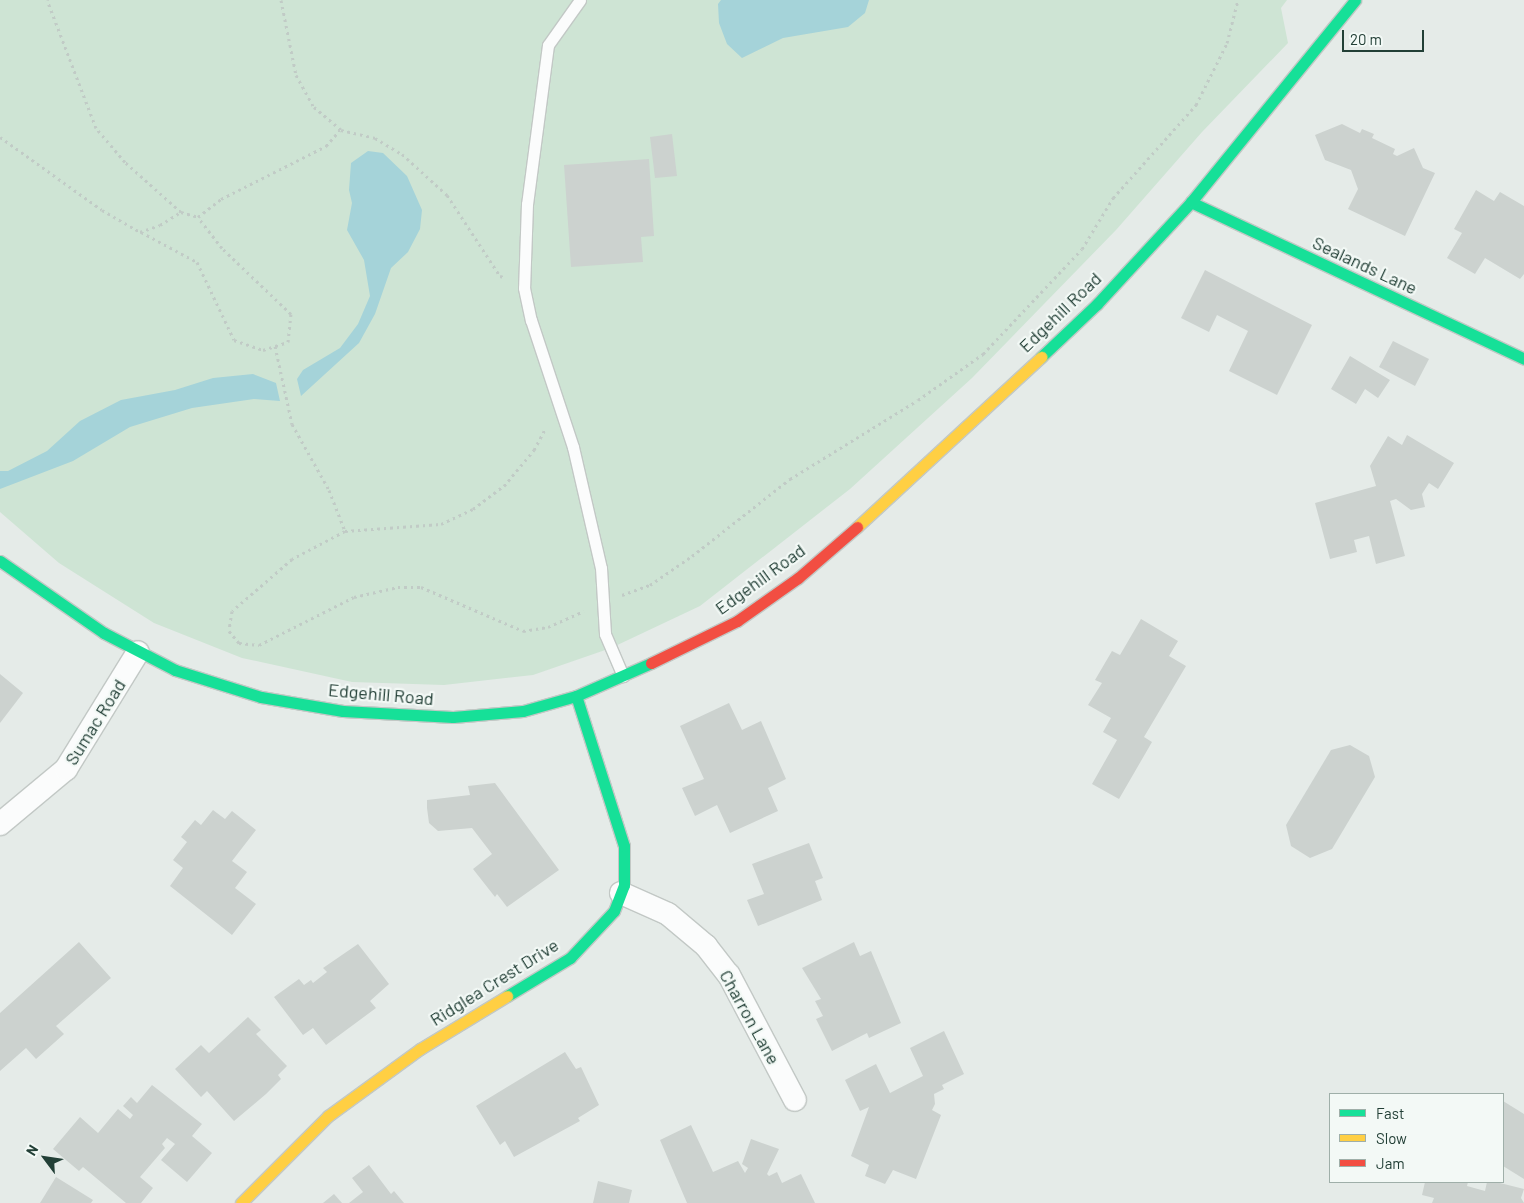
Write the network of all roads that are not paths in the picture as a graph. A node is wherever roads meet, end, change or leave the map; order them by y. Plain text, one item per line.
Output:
1 (580, 0) edge
2 (1355, 0) edge
3 (1191, 202) junction
4 (1524, 359) edge
5 (0, 562) edge
6 (138, 652) junction
7 (623, 676) junction
8 (576, 696) junction
9 (0, 824) edge
10 (621, 893) junction
11 (796, 1100) dead end
12 (241, 1203) edge

1 - 7 lane
2 - 3 street, Edgehill Road
3 - 4 street, Sealands Lane
3 - 7 street, Edgehill Road
5 - 6 street, Edgehill Road
6 - 8 street, Edgehill Road
6 - 9 street, Sumac Road
7 - 8 street, Edgehill Road
8 - 10 street, Ridglea Crest Drive
10 - 11 street, Charron Lane
10 - 12 street, Ridglea Crest Drive

